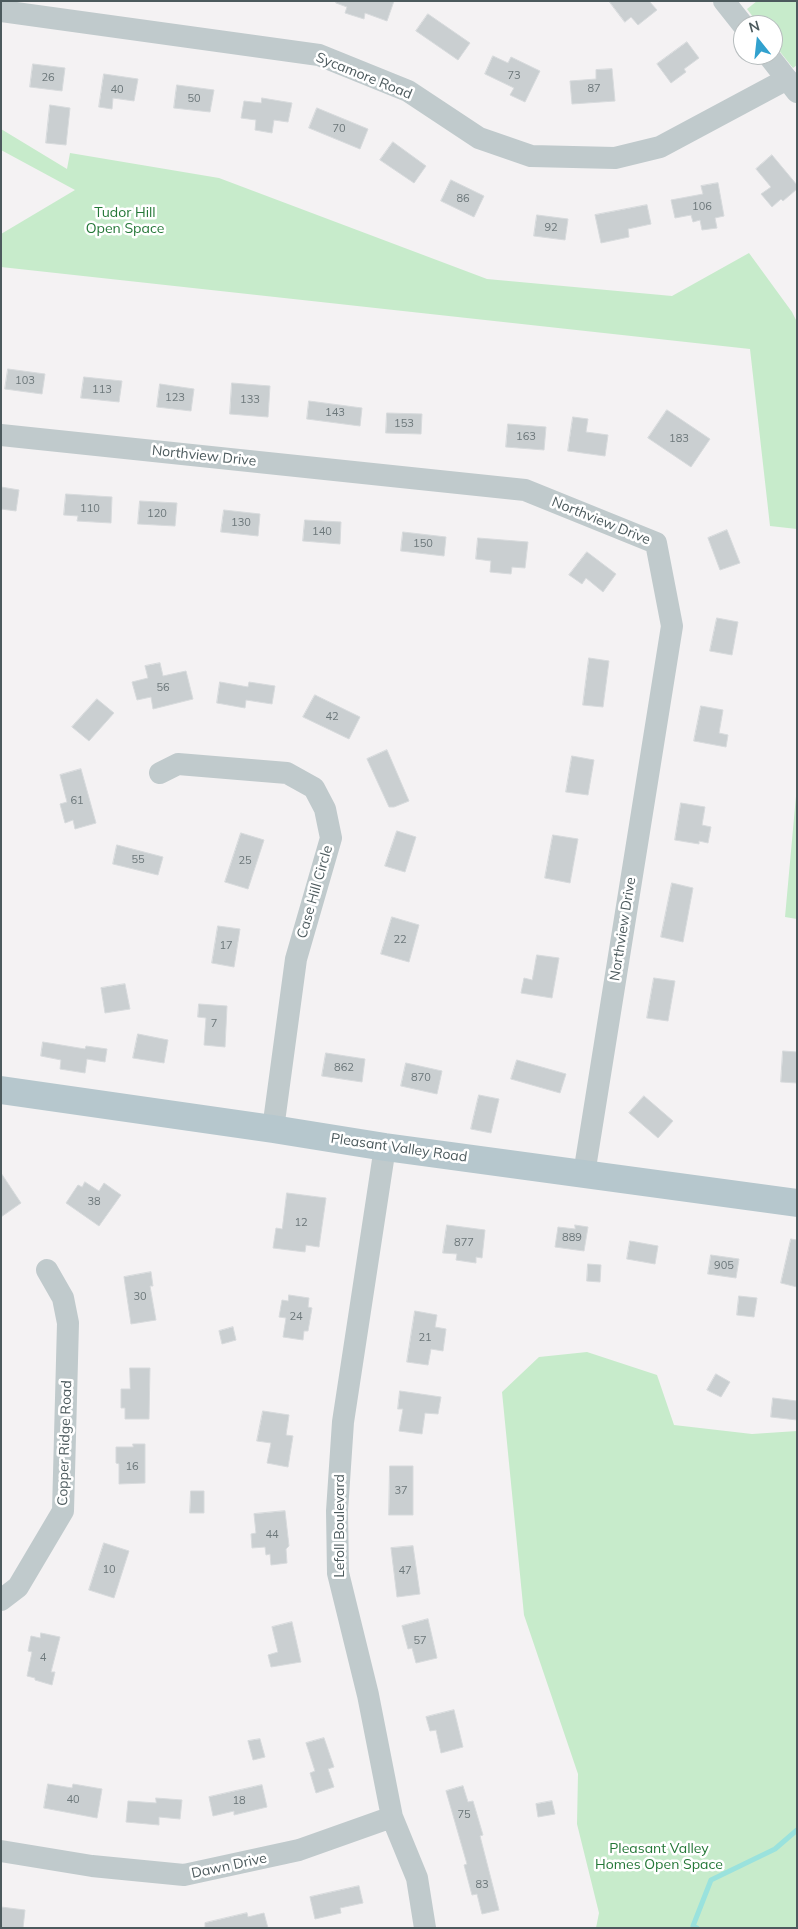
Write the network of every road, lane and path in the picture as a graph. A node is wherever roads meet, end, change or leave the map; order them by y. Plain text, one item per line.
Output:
1 (724, 1) edge
2 (1, 11) edge
3 (735, 15) edge
4 (776, 65) edge
5 (792, 85) edge
6 (1, 435) edge
7 (160, 773) dead end
8 (1, 1090) edge
9 (273, 1129) junction
10 (385, 1147) junction
11 (584, 1174) junction
12 (797, 1203) edge
13 (47, 1270) dead end
14 (1, 1600) edge
15 (392, 1817) junction
16 (1, 1851) edge
17 (425, 1928) edge

1 - 3 street
2 - 5 street, Sycamore Road
4 - 5 street
6 - 11 street, Northview Drive
7 - 9 street, Case Hill Circle
8 - 9 main road, Pleasant Valley Road
9 - 10 main road, Pleasant Valley Road
10 - 11 main road, Pleasant Valley Road
10 - 15 street, Lefoll Boulevard
11 - 12 main road, Pleasant Valley Road
13 - 14 street, Copper Ridge Road
15 - 16 street, Dawn Drive
15 - 17 street, Lefoll Boulevard

